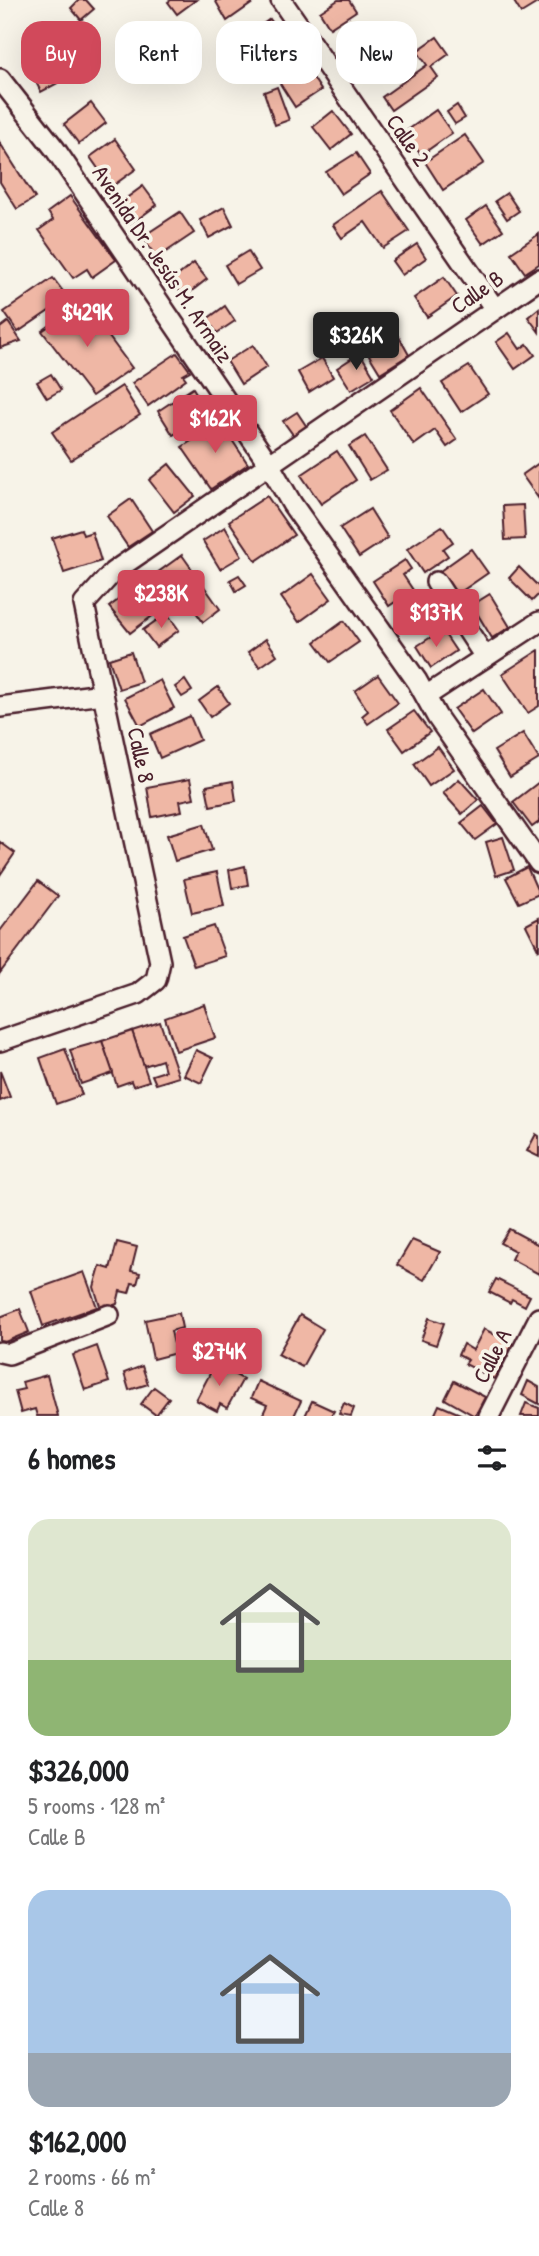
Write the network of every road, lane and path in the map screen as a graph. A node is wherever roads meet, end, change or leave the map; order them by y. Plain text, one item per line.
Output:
1 (281, 0) edge
2 (0, 79) edge
3 (539, 279) edge
4 (495, 309) junction
5 (269, 464) junction
6 (436, 582) dead end
7 (539, 622) edge
8 (485, 657) junction
9 (103, 694) junction
10 (426, 696) junction
11 (0, 707) edge
12 (539, 863) edge
13 (0, 1041) edge
14 (109, 1315) dead end
15 (539, 1318) edge
16 (0, 1352) edge
17 (489, 1416) edge

1 - 4 street, Calle 2
2 - 5 street, Avenida Dr. Jesús M. Armaiz
3 - 4 street, Calle B
4 - 5 street, Calle B
5 - 9 street, Calle 8
5 - 10 street, Avenida Dr. Jesús M. Armaiz
6 - 8 street
7 - 8 street
8 - 10 street
9 - 11 street
9 - 13 street, Calle 8
10 - 12 street, Avenida Dr. Jesús M. Armaiz
14 - 16 street
15 - 17 street, Calle A

